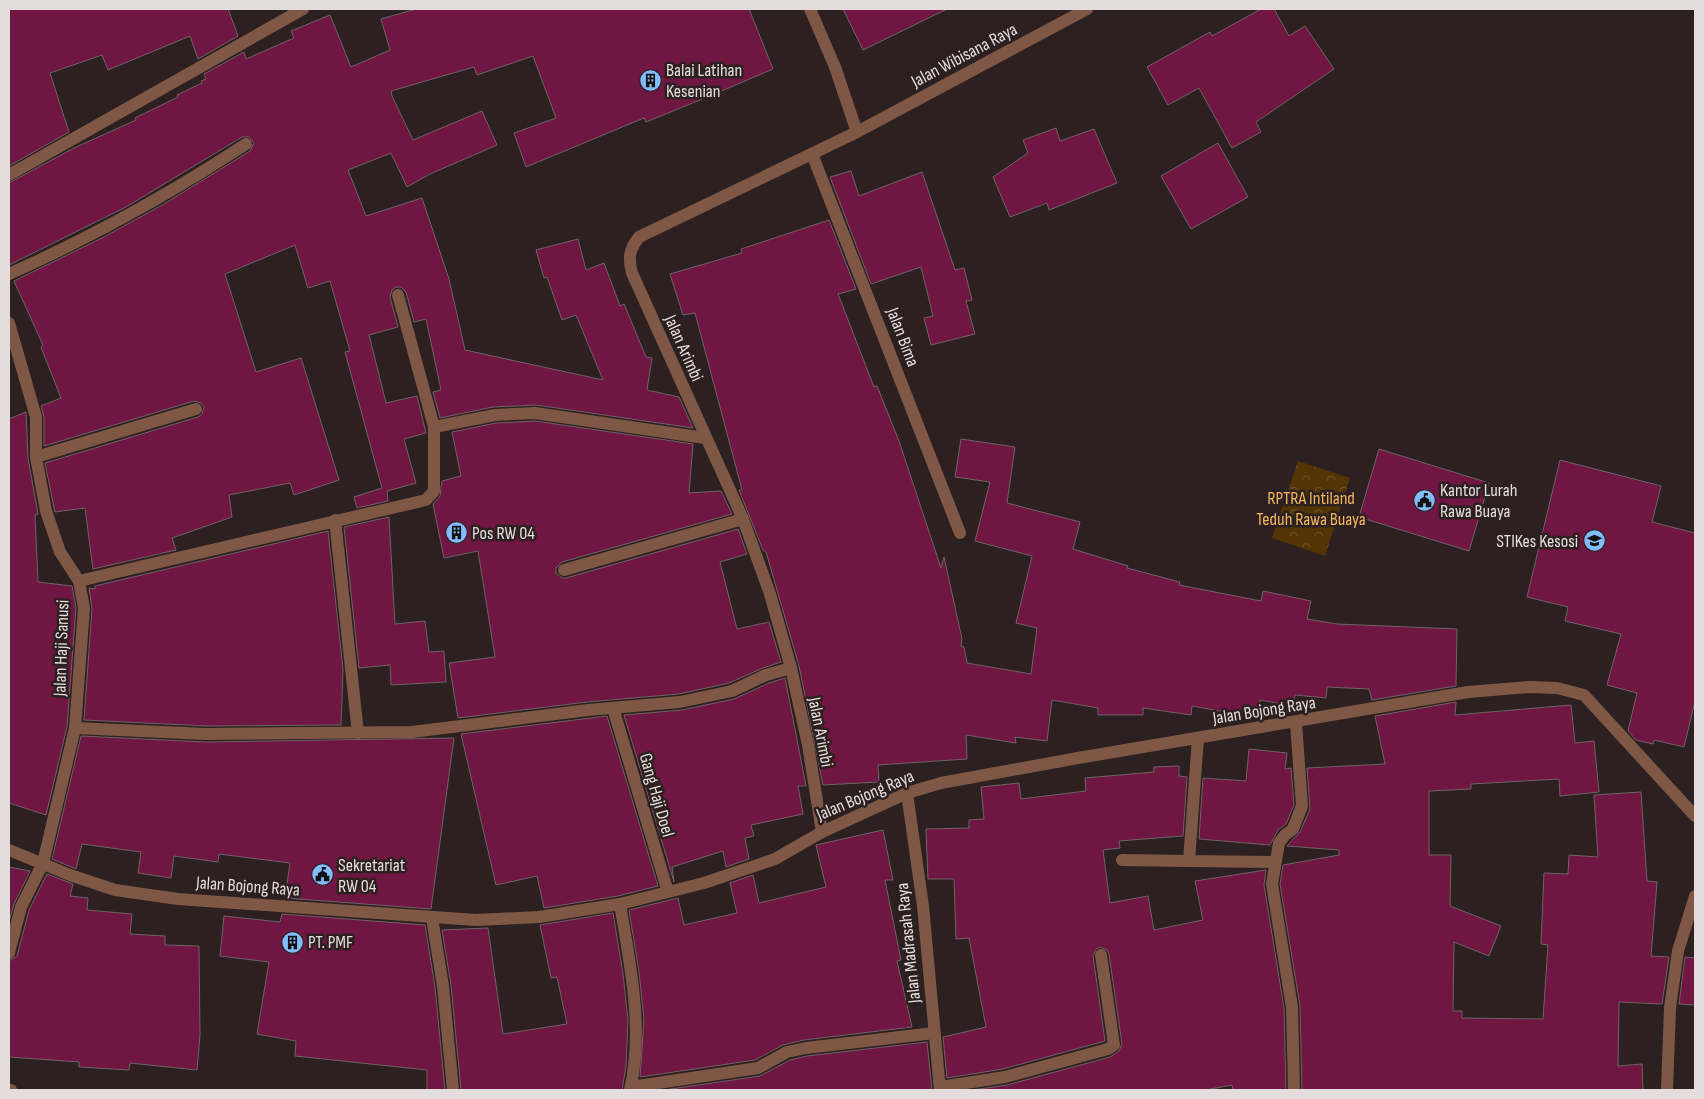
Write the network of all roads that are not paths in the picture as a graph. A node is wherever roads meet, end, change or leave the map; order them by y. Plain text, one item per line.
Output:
1 (304, 9) edge
2 (810, 9) edge
3 (1087, 9) edge
4 (857, 132) junction
5 (246, 144) dead end
6 (812, 154) junction
7 (9, 175) edge
8 (9, 274) edge
9 (398, 295) dead end
10 (9, 324) edge
11 (196, 409) dead end
12 (434, 427) junction
13 (704, 438) junction
14 (36, 457) junction
15 (743, 519) junction
16 (335, 520) junction
17 (960, 533) dead end
18 (564, 570) dead end
19 (79, 581) junction
20 (790, 668) junction
21 (613, 708) junction
22 (1296, 723) junction
23 (76, 728) junction
24 (358, 733) junction
25 (1198, 738) junction
26 (907, 793) junction
27 (1695, 816) edge
28 (822, 832) junction
29 (9, 850) edge
30 (1122, 860) dead end
31 (1189, 861) junction
32 (1275, 862) junction
33 (44, 863) junction
34 (668, 892) junction
35 (1695, 896) edge
36 (620, 904) junction
37 (432, 918) junction
38 (9, 953) edge
39 (1101, 955) dead end
40 (934, 1032) junction
41 (631, 1088) edge
42 (940, 1089) edge
43 (453, 1090) edge
44 (1294, 1090) edge
45 (1667, 1090) edge

1 - 7 street
2 - 4 street
3 - 4 street, Jalan Wibisana Raya
4 - 6 street, Jalan Arimbi
5 - 8 street
6 - 13 street, Jalan Arimbi
6 - 17 street, Jalan Bima
9 - 12 street
10 - 14 street, Jalan Haji Sanusi
11 - 14 street
12 - 13 street
12 - 16 street
13 - 15 street, Jalan Arimbi
14 - 19 street, Jalan Haji Sanusi
15 - 18 street
15 - 20 street, Jalan Arimbi
16 - 19 street
16 - 24 street
19 - 23 street, Jalan Haji Sanusi
20 - 21 street
20 - 28 street, Jalan Arimbi
21 - 24 street
21 - 34 street, Gang Haji Doel
22 - 25 street, Jalan Bojong Raya
22 - 27 street, Jalan Bojong Raya
22 - 32 street
23 - 24 street
23 - 33 street, Jalan Haji Sanusi
25 - 26 street, Jalan Bojong Raya
25 - 31 street
26 - 28 street, Jalan Bojong Raya
26 - 40 street, Jalan Madrasah Raya
28 - 34 street, Jalan Bojong Raya
29 - 33 street, Jalan Bojong Raya
30 - 31 street
31 - 32 street
32 - 44 street
33 - 37 street, Jalan Bojong Raya
33 - 38 street, Jalan Haji Sanusi
34 - 36 street, Jalan Bojong Raya
35 - 45 street
36 - 37 street, Jalan Bojong Raya
36 - 41 street
37 - 43 street
39 - 42 street
40 - 41 street
40 - 42 street, Jalan Madrasah Raya

